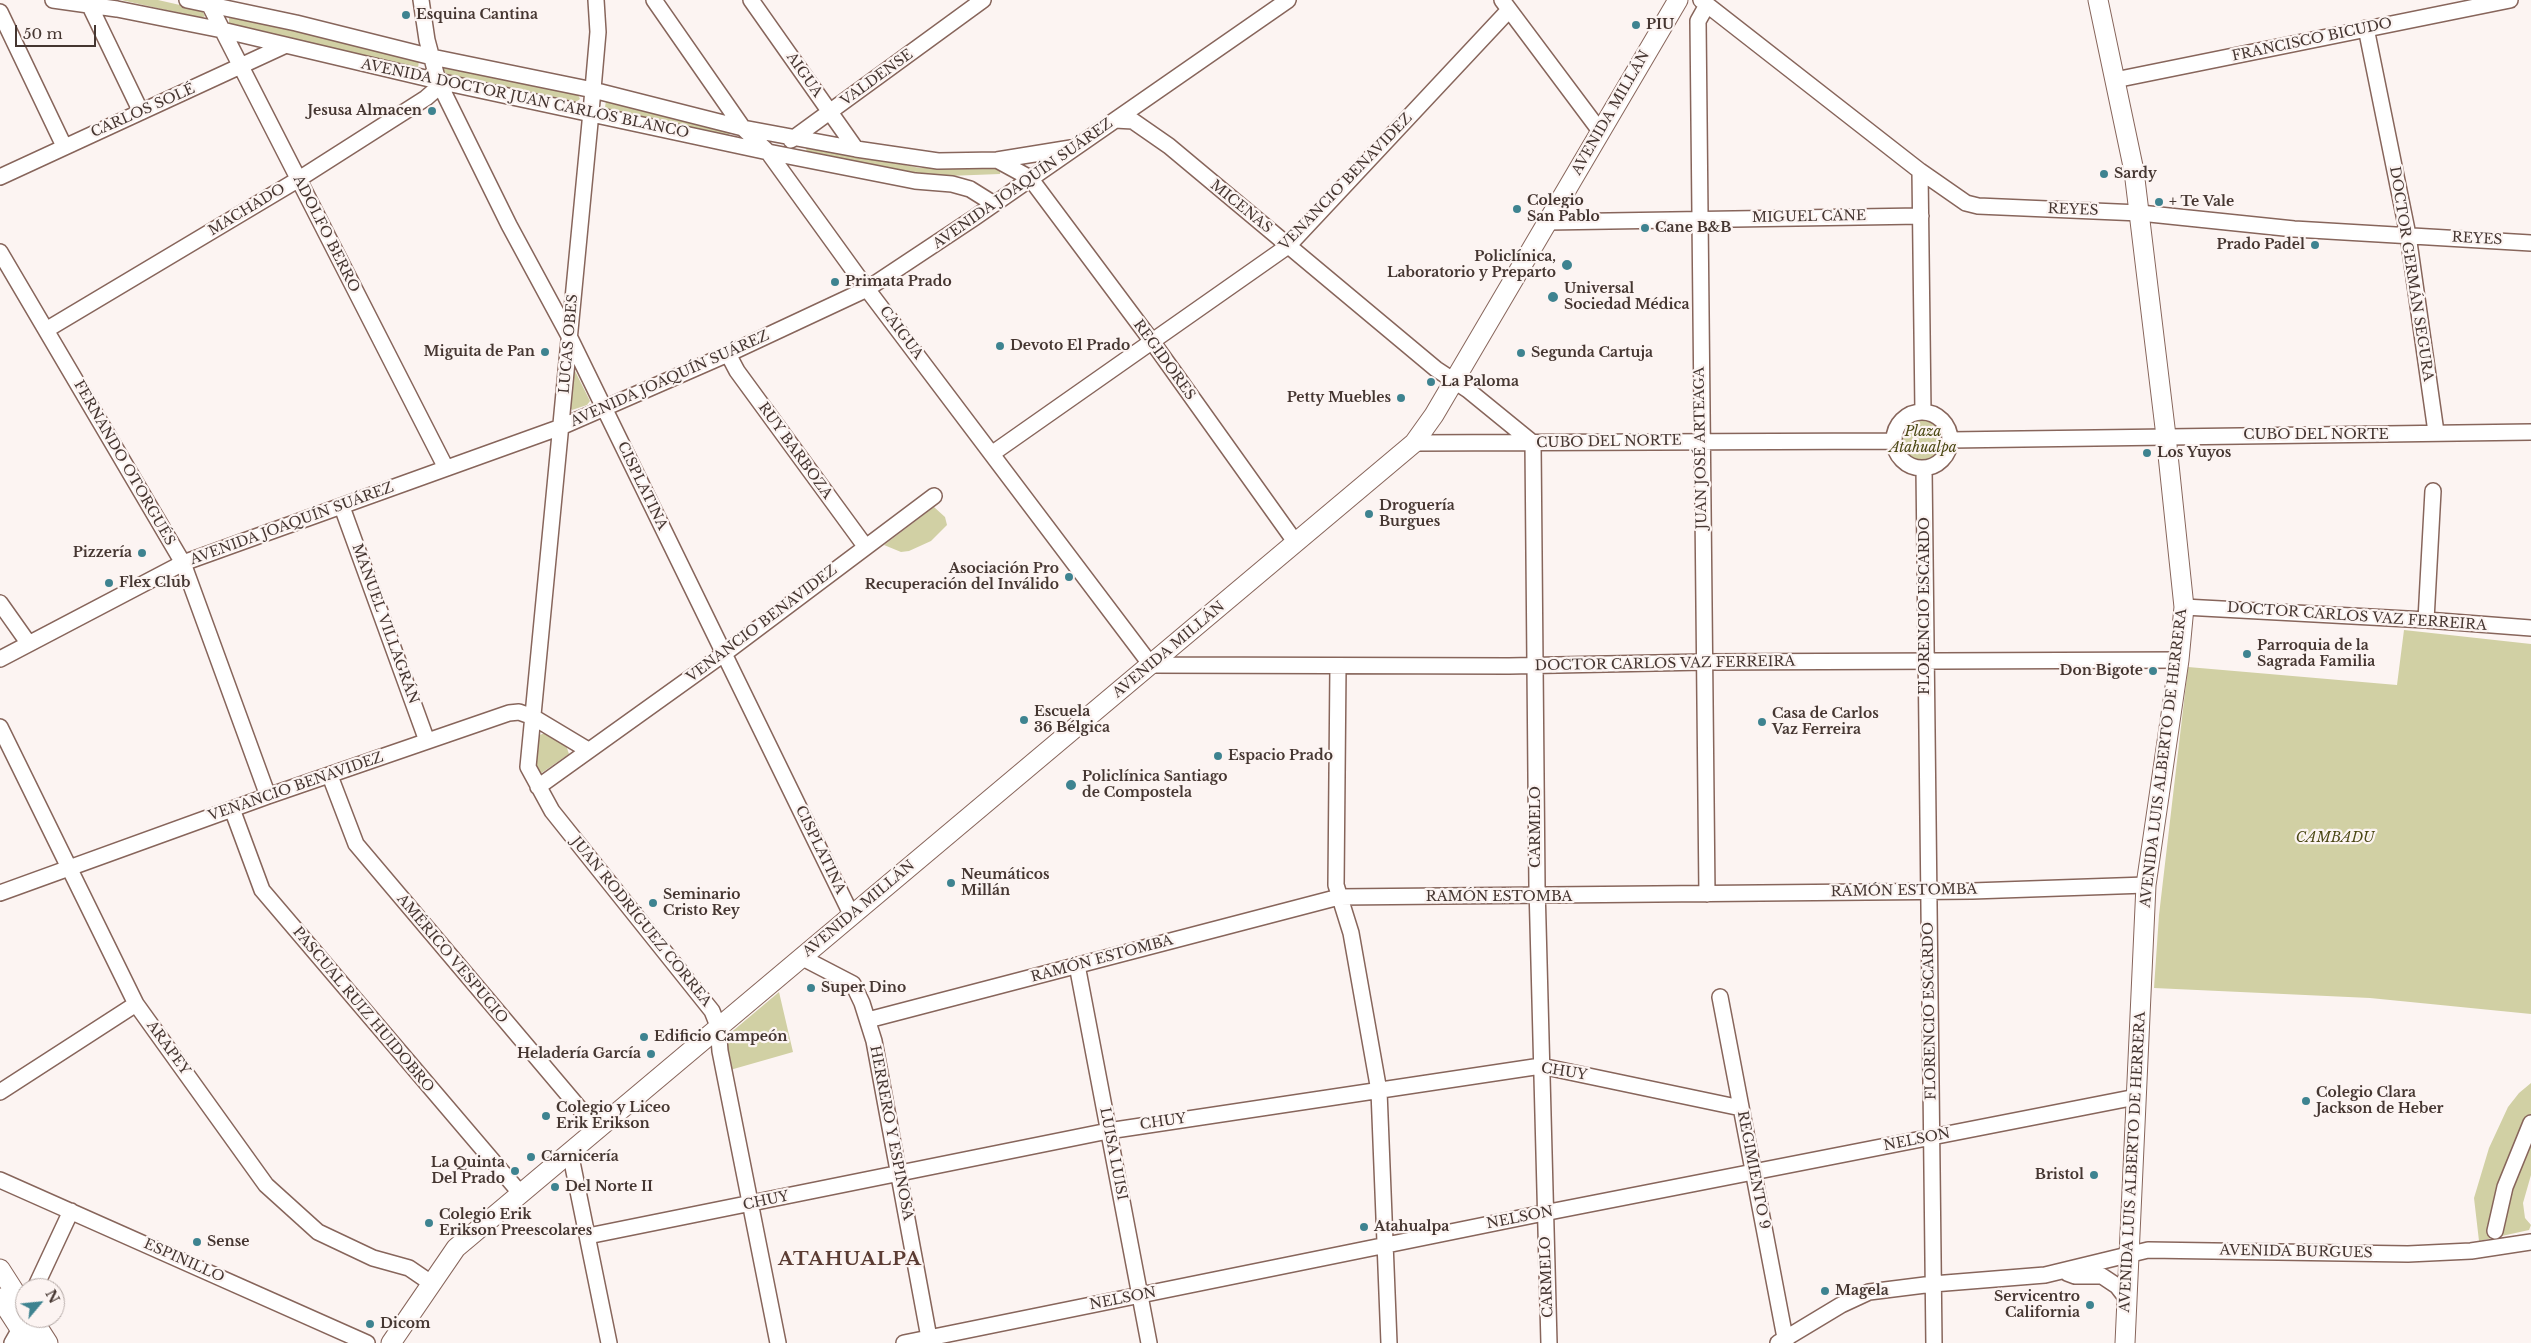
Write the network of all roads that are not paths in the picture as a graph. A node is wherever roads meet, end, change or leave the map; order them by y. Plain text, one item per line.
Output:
1 (52, 0) edge
2 (187, 0) edge
3 (421, 0) edge
4 (654, 0) edge
5 (751, 0) edge
6 (983, 0) edge
7 (1288, 0) edge
8 (1678, 0) edge
9 (2098, 0) edge
10 (2510, 0) edge
11 (598, 1) edge
12 (88, 2) edge
13 (208, 2) edge
14 (1704, 2) edge
15 (1506, 5) edge
16 (0, 12) edge
17 (2366, 28) junction
18 (222, 30) junction
19 (286, 45) junction
20 (432, 57) junction
21 (241, 67) junction
22 (2115, 80) junction
23 (438, 81) junction
24 (593, 90) junction
25 (141, 112) junction
26 (591, 112) junction
27 (830, 113) junction
28 (1115, 120) junction
29 (743, 128) junction
30 (1600, 131) junction
31 (796, 138) junction
32 (64, 146) junction
33 (1075, 147) junction
34 (856, 149) junction
35 (768, 152) junction
36 (996, 160) junction
37 (1920, 171) junction
38 (0, 177) edge
39 (1030, 178) junction
40 (298, 179) junction
41 (994, 204) junction
42 (2140, 213) junction
43 (1921, 216) junction
44 (1699, 218) junction
45 (1547, 222) junction
46 (2408, 235) junction
47 (2531, 236) edge
48 (2514, 241) junction
49 (2531, 243) edge
50 (1288, 246) junction
51 (0, 252) edge
52 (867, 289) junction
53 (46, 330) junction
54 (570, 336) junction
55 (1151, 340) junction
56 (728, 354) junction
57 (1454, 380) junction
58 (604, 409) junction
59 (1923, 412) junction
60 (561, 427) junction
61 (2436, 432) junction
62 (2531, 432) edge
63 (2166, 436) junction
64 (1701, 440) junction
65 (1950, 440) junction
66 (1894, 441) junction
67 (1414, 443) junction
68 (1534, 443) junction
69 (993, 453) junction
70 (446, 468) junction
71 (1924, 468) junction
72 (2433, 491) dead end
73 (934, 496) dead end
74 (342, 507) junction
75 (1296, 543) junction
76 (865, 546) junction
77 (183, 563) junction
78 (0, 603) edge
79 (2184, 607) junction
80 (2426, 620) junction
81 (2531, 628) edge
82 (29, 644) junction
83 (725, 653) junction
84 (0, 659) edge
85 (2179, 660) junction
86 (1925, 661) junction
87 (1704, 662) junction
88 (1151, 665) junction
89 (1338, 666) junction
90 (1535, 666) junction
91 (533, 718) junction
92 (0, 727) edge
93 (427, 741) junction
94 (588, 750) junction
95 (330, 776) junction
96 (538, 787) junction
97 (268, 796) junction
98 (232, 809) junction
99 (71, 867) junction
100 (2146, 885) junction
101 (1928, 891) junction
102 (0, 893) edge
103 (1707, 894) junction
104 (1537, 897) junction
105 (1339, 898) junction
106 (852, 916) junction
107 (801, 958) junction
108 (1077, 965) junction
109 (1720, 997) dead end
110 (136, 1004) junction
111 (868, 1020) junction
112 (718, 1026) junction
113 (1542, 1066) junction
114 (1379, 1091) junction
115 (0, 1092) edge
116 (2136, 1097) junction
117 (1741, 1108) junction
118 (2531, 1124) edge
119 (597, 1129) junction
120 (1108, 1131) junction
121 (1932, 1136) junction
122 (570, 1152) junction
123 (1754, 1172) junction
124 (898, 1173) junction
125 (0, 1180) edge
126 (521, 1194) junction
127 (750, 1204) junction
128 (72, 1211) junction
129 (1544, 1213) junction
130 (2495, 1231) dead end
131 (588, 1236) junction
132 (2531, 1242) edge
133 (1385, 1246) junction
134 (2130, 1253) junction
135 (0, 1269) edge
136 (2063, 1271) junction
137 (40, 1278) edge
138 (431, 1283) junction
139 (1933, 1284) junction
140 (15, 1292) edge
141 (1140, 1295) junction
142 (0, 1298) edge
143 (2127, 1299) junction
144 (23, 1333) edge
145 (930, 1340) edge
146 (1783, 1342) edge
147 (48, 1343) edge
148 (367, 1343) edge
149 (391, 1343) edge
150 (608, 1343) edge
151 (778, 1343) edge
152 (904, 1343) edge
153 (1149, 1343) edge
154 (1389, 1343) edge
155 (1550, 1343) edge
156 (1934, 1343) edge
157 (2125, 1343) edge

1 - 12 street, AVENIDA DOCTOR JUAN CARLOS BLANCO
2 - 13 street, AVENIDA DOCTOR JUAN CARLOS BLANCO
3 - 20 street, CISPLATINA
4 - 29 street, CAIGUA
5 - 27 street, AIGUA
6 - 27 street, VALDENSE
7 - 28 street, AVENIDA JOAQUÍN SUÁREZ
8 - 30 main road, AVENIDA MILLÁN
9 - 22 main road, AVENIDA LUIS ALBERTO DE HERRERA
10 - 17 street, FRANCISCO BICUDO
11 - 24 street, LUCAS OBES
12 - 18 street, AVENIDA DOCTOR JUAN CARLOS BLANCO
12 - 25 street
13 - 18 street, ADOLFO BERRO
13 - 20 street, AVENIDA DOCTOR JUAN CARLOS BLANCO
14 - 37 street, REYES
14 - 44 street, JUAN JOSÉ ARTEAGA
15 - 30 street
15 - 50 street, VENANCIO BENAVIDEZ
16 - 32 street
17 - 22 street, FRANCISCO BICUDO
17 - 46 street, DOCTOR GERMÁN SEGURA
18 - 19 street, AVENIDA DOCTOR JUAN CARLOS BLANCO
18 - 21 street, ADOLFO BERRO
19 - 21 street, CARLOS SOLÉ
19 - 23 street, AVENIDA DOCTOR JUAN CARLOS BLANCO
20 - 23 street, CISPLATINA
20 - 24 street, AVENIDA DOCTOR JUAN CARLOS BLANCO
21 - 25 street, CARLOS SOLÉ
21 - 40 street, ADOLFO BERRO
22 - 42 main road, AVENIDA LUIS ALBERTO DE HERRERA
23 - 26 street, AVENIDA DOCTOR JUAN CARLOS BLANCO
23 - 40 street, MACHADO
23 - 54 street, CISPLATINA
24 - 26 street, LUCAS OBES
24 - 29 street, AVENIDA DOCTOR JUAN CARLOS BLANCO
25 - 32 street, CARLOS SOLÉ
26 - 35 street, AVENIDA DOCTOR JUAN CARLOS BLANCO
26 - 54 street, LUCAS OBES
27 - 31 street, VALDENSE
27 - 34 street, AIGUA
28 - 33 street, AVENIDA JOAQUÍN SUÁREZ
28 - 50 street, MICENAS
29 - 31 street, AVENIDA DOCTOR JUAN CARLOS BLANCO
29 - 35 street, CAIGUA
30 - 45 main road, AVENIDA MILLÁN
31 - 34 street, AVENIDA DOCTOR JUAN CARLOS BLANCO
31 - 35 street, VALDENSE
32 - 38 street, CARLOS SOLÉ
33 - 36 street, AVENIDA DOCTOR JUAN CARLOS BLANCO
33 - 39 street, AVENIDA JOAQUÍN SUÁREZ
34 - 36 street, AVENIDA DOCTOR JUAN CARLOS BLANCO
35 - 41 street, AVENIDA DOCTOR JUAN CARLOS BLANCO
35 - 52 street, CAIGUA
36 - 39 street, AVENIDA DOCTOR JUAN CARLOS BLANCO
37 - 42 street, REYES
37 - 43 street
39 - 41 street, AVENIDA JOAQUÍN SUÁREZ
39 - 55 street, REGIDORES
40 - 53 street, MACHADO
40 - 70 street, ADOLFO BERRO
41 - 52 street, AVENIDA JOAQUÍN SUÁREZ
42 - 46 street, REYES
42 - 63 main road, AVENIDA LUIS ALBERTO DE HERRERA
43 - 44 street, MIGUEL CANE
43 - 59 street
44 - 45 street, MIGUEL CANE
44 - 64 street, JUAN JOSÉ ARTEAGA
45 - 57 main road, AVENIDA MILLÁN
46 - 48 street, REYES
46 - 61 street, DOCTOR GERMÁN SEGURA
47 - 48 street, REYES
48 - 49 street, REYES
50 - 55 street, VENANCIO BENAVIDEZ
50 - 57 street, MICENAS
51 - 53 street, FERNANDO OTORGUÉS
52 - 56 street, AVENIDA JOAQUÍN SUÁREZ
52 - 69 street, CAIGUA
53 - 77 street, FERNANDO OTORGUÉS
54 - 58 street, CISPLATINA
54 - 60 street, LUCAS OBES
55 - 69 street, VENANCIO BENAVIDEZ
55 - 75 street, REGIDORES
56 - 58 street, AVENIDA JOAQUÍN SUÁREZ
56 - 76 street, RUY BARBOZA
57 - 67 main road, AVENIDA MILLÁN
57 - 68 street
58 - 60 street, AVENIDA JOAQUÍN SUÁREZ
58 - 83 street, CISPLATINA
59 - 65 street
59 - 66 street
60 - 70 street, AVENIDA JOAQUÍN SUÁREZ
60 - 91 street, LUCAS OBES
61 - 62 street, CUBO DEL NORTE
61 - 63 street, CUBO DEL NORTE
63 - 65 street, CUBO DEL NORTE
63 - 79 main road, AVENIDA LUIS ALBERTO DE HERRERA
64 - 66 street, CUBO DEL NORTE
64 - 68 street, CUBO DEL NORTE
64 - 87 street, JUAN JOSÉ ARTEAGA
65 - 71 street
66 - 71 street
67 - 68 street, CUBO DEL NORTE
67 - 75 main road, AVENIDA MILLÁN
68 - 90 street, CARMELO
69 - 88 street, CAIGUA
70 - 74 street, AVENIDA JOAQUÍN SUÁREZ
71 - 86 street, FLORENCIO ESCARDO
72 - 80 street
73 - 76 street, VENANCIO BENAVIDEZ
74 - 77 street, AVENIDA JOAQUÍN SUÁREZ
74 - 93 street, MANUEL VILLAGRÁN
75 - 88 main road, AVENIDA MILLÁN
76 - 83 street, VENANCIO BENAVIDEZ
77 - 82 street, AVENIDA JOAQUÍN SUÁREZ
77 - 97 street, FERNANDO OTORGUÉS
78 - 82 street
79 - 80 street, DOCTOR CARLOS VAZ FERREIRA
79 - 85 main road, AVENIDA LUIS ALBERTO DE HERRERA
80 - 81 street, DOCTOR CARLOS VAZ FERREIRA
82 - 84 street, AVENIDA JOAQUÍN SUÁREZ
83 - 94 street, VENANCIO BENAVIDEZ
83 - 106 street, CISPLATINA
85 - 86 street, DOCTOR CARLOS VAZ FERREIRA
85 - 100 main road, AVENIDA LUIS ALBERTO DE HERRERA
86 - 87 street, DOCTOR CARLOS VAZ FERREIRA
86 - 101 street, FLORENCIO ESCARDO
87 - 90 street, DOCTOR CARLOS VAZ FERREIRA
87 - 103 street, JUAN JOSÉ ARTEAGA
88 - 89 street, DOCTOR CARLOS VAZ FERREIRA
88 - 106 main road, AVENIDA MILLÁN
89 - 90 street, DOCTOR CARLOS VAZ FERREIRA
89 - 105 street
90 - 104 street, CARMELO
91 - 93 street, VENANCIO BENAVIDEZ
91 - 94 street, VENANCIO BENAVIDEZ
91 - 96 street, JUAN RODRÍGUEZ CORREA
92 - 99 street, ARAPEY
93 - 95 street, VENANCIO BENAVIDEZ
94 - 96 street, VENANCIO BENAVIDEZ
95 - 97 street, VENANCIO BENAVIDEZ
95 - 119 street, AMÉRICO VESPUCIO
96 - 112 street, JUAN RODRÍGUEZ CORREA
97 - 98 street, VENANCIO BENAVIDEZ
98 - 99 street, VENANCIO BENAVIDEZ
98 - 126 street, PASCUAL RUIZ HUIDOBRO
99 - 102 street, VENANCIO BENAVIDEZ
99 - 110 street, ARAPEY
100 - 101 street, RAMÓN ESTOMBA
100 - 116 main road, AVENIDA LUIS ALBERTO DE HERRERA
101 - 103 street, RAMÓN ESTOMBA
101 - 121 street, FLORENCIO ESCARDO
103 - 104 street, RAMÓN ESTOMBA
104 - 105 street, RAMÓN ESTOMBA
104 - 113 street, CARMELO
105 - 108 street, RAMÓN ESTOMBA
105 - 114 street
106 - 107 main road, AVENIDA MILLÁN
107 - 111 street, HERRERO Y ESPINOSA
107 - 112 main road, AVENIDA MILLÁN
108 - 111 street, RAMÓN ESTOMBA
108 - 120 street, LUISA LUISI
109 - 117 street, REGIMIENTO 9
110 - 115 street
110 - 138 street, ARAPEY
111 - 124 street, HERRERO Y ESPINOSA
112 - 119 main road, AVENIDA MILLÁN
112 - 127 street, JUAN RODRÍGUEZ CORREA
113 - 114 street, CHUY
113 - 117 street, CHUY
113 - 129 street, CARMELO
114 - 120 street, CHUY
114 - 133 street
116 - 121 street, NELSON
116 - 134 main road, AVENIDA LUIS ALBERTO DE HERRERA
117 - 123 street, REGIMIENTO 9
118 - 130 street
119 - 122 main road, AVENIDA MILLÁN
120 - 124 street, CHUY
120 - 141 street, LUISA LUISI
121 - 123 street, NELSON
121 - 139 street, FLORENCIO ESCARDO
122 - 126 main road, AVENIDA MILLÁN
122 - 131 street
123 - 129 street, NELSON
123 - 146 street, REGIMIENTO 9
124 - 127 street, CHUY
124 - 145 street, HERRERO Y ESPINOSA
125 - 128 street, ESPINILLO
126 - 138 main road, AVENIDA MILLÁN
127 - 131 street, CHUY
127 - 151 street, JUAN RODRÍGUEZ CORREA
128 - 137 street
128 - 148 street, ESPINILLO
129 - 133 street, NELSON
129 - 155 street, CARMELO
131 - 150 street
132 - 134 street, AVENIDA BURGUES
133 - 141 street, NELSON
133 - 154 street
134 - 136 street, AVENIDA BURGUES
134 - 143 main road, AVENIDA LUIS ALBERTO DE HERRERA
135 - 140 main road
136 - 139 street, AVENIDA BURGUES
136 - 143 street, AVENIDA BURGUES
138 - 149 main road, AVENIDA MILLÁN
139 - 146 street, AVENIDA BURGUES
139 - 156 street, FLORENCIO ESCARDO
141 - 145 street, NELSON
141 - 153 street, LUISA LUISI
142 - 144 main road
143 - 157 main road, AVENIDA LUIS ALBERTO DE HERRERA
144 - 147 main road
145 - 152 street, NELSON

